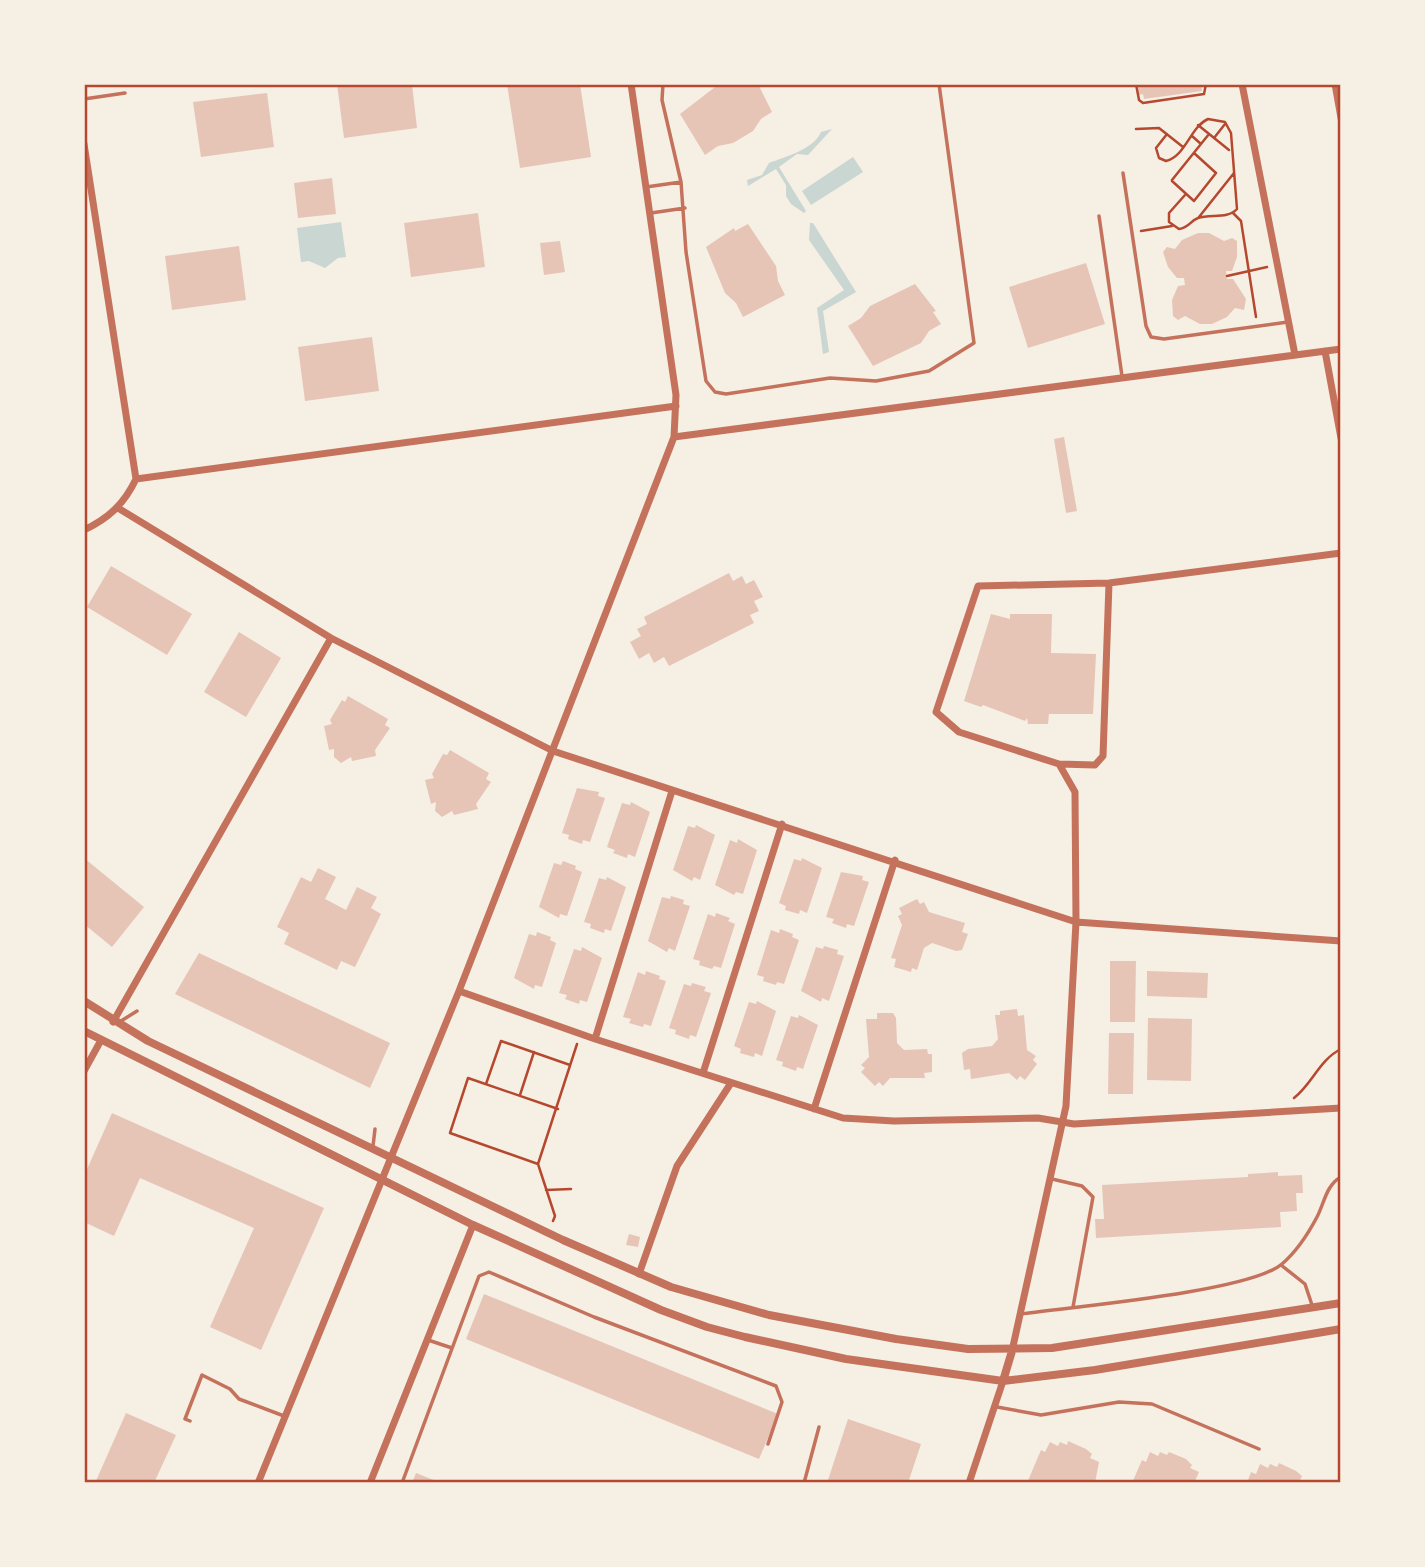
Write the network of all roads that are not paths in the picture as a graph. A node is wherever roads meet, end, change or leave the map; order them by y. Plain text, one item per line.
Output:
1 (631, 84) edge
2 (663, 84) edge
3 (939, 84) edge
4 (1242, 84) edge
5 (1335, 84) edge
6 (125, 93) dead end
7 (84, 99) edge
8 (1341, 118) edge
9 (84, 144) edge
10 (1124, 173) dead end
11 (681, 182) junction
12 (646, 187) junction
13 (685, 208) junction
14 (649, 213) junction
15 (1099, 216) dead end
16 (1288, 322) junction
17 (1341, 349) edge
18 (1325, 351) junction
19 (1295, 355) junction
20 (1122, 378) junction
21 (676, 406) junction
22 (674, 437) junction
23 (1341, 438) edge
24 (136, 479) junction
25 (118, 508) junction
26 (85, 529) edge
27 (1341, 554) edge
28 (1109, 583) junction
29 (331, 638) junction
30 (553, 751) junction
31 (1059, 764) junction
32 (672, 790) junction
33 (782, 824) junction
34 (895, 860) junction
35 (1076, 922) junction
36 (1341, 941) edge
37 (459, 991) junction
38 (84, 1001) edge
39 (137, 1011) dead end
40 (115, 1023) junction
41 (84, 1031) edge
42 (594, 1039) junction
43 (100, 1041) junction
44 (84, 1071) edge
45 (704, 1073) junction
46 (732, 1083) junction
47 (1341, 1108) edge
48 (814, 1109) junction
49 (1063, 1123) junction
50 (375, 1129) dead end
51 (373, 1149) junction
52 (393, 1158) junction
53 (1341, 1177) edge
54 (384, 1179) junction
55 (1052, 1179) junction
56 (473, 1225) junction
57 (1281, 1265) junction
58 (639, 1274) junction
59 (1341, 1303) edge
60 (1073, 1307) junction
61 (1312, 1307) junction
62 (1021, 1314) junction
63 (1341, 1329) edge
64 (428, 1340) junction
65 (452, 1348) junction
66 (1012, 1350) junction
67 (1003, 1381) junction
68 (995, 1406) junction
69 (285, 1416) junction
70 (190, 1421) dead end
71 (819, 1427) dead end
72 (768, 1444) dead end
73 (1259, 1449) dead end
74 (258, 1483) edge
75 (370, 1483) edge
76 (402, 1483) edge
77 (804, 1483) edge
78 (969, 1483) edge

1 - 12 street
2 - 11 lane
3 - 13 lane
4 - 16 street
5 - 8 street
6 - 7 lane
9 - 24 street
10 - 16 lane
11 - 12 lane
11 - 13 lane
12 - 14 street
13 - 14 lane
14 - 21 street
15 - 20 lane
16 - 19 street
17 - 18 street
18 - 19 street
18 - 23 street
19 - 20 street
20 - 22 street
21 - 22 street
21 - 24 street
22 - 30 street
24 - 25 street
25 - 26 street
25 - 29 street
27 - 28 street
28 - 31 street
28 - 31 street
29 - 30 street
29 - 40 street
30 - 32 street
30 - 37 street
31 - 35 street
32 - 33 street
32 - 42 street
33 - 34 street
33 - 45 street
34 - 35 street
34 - 48 street
35 - 36 street
35 - 49 street
37 - 42 street
37 - 52 street
38 - 40 street
39 - 40 lane
40 - 51 street
41 - 43 street
42 - 45 street
43 - 44 street
43 - 54 street
45 - 46 street
46 - 48 street
46 - 58 street
47 - 49 street
48 - 49 street
49 - 55 street
50 - 51 lane
51 - 52 street
52 - 54 street
52 - 58 street
53 - 57 lane
54 - 56 street
54 - 69 street
55 - 60 lane
55 - 62 street
56 - 64 street
56 - 67 street
57 - 60 lane
57 - 61 lane
58 - 66 street
59 - 61 street
60 - 62 lane
61 - 66 street
62 - 66 street
63 - 67 street
64 - 65 lane
64 - 75 street
65 - 72 lane
65 - 76 lane
66 - 67 street
67 - 68 street
68 - 73 lane
68 - 78 street
69 - 70 lane
69 - 74 street
71 - 77 lane

